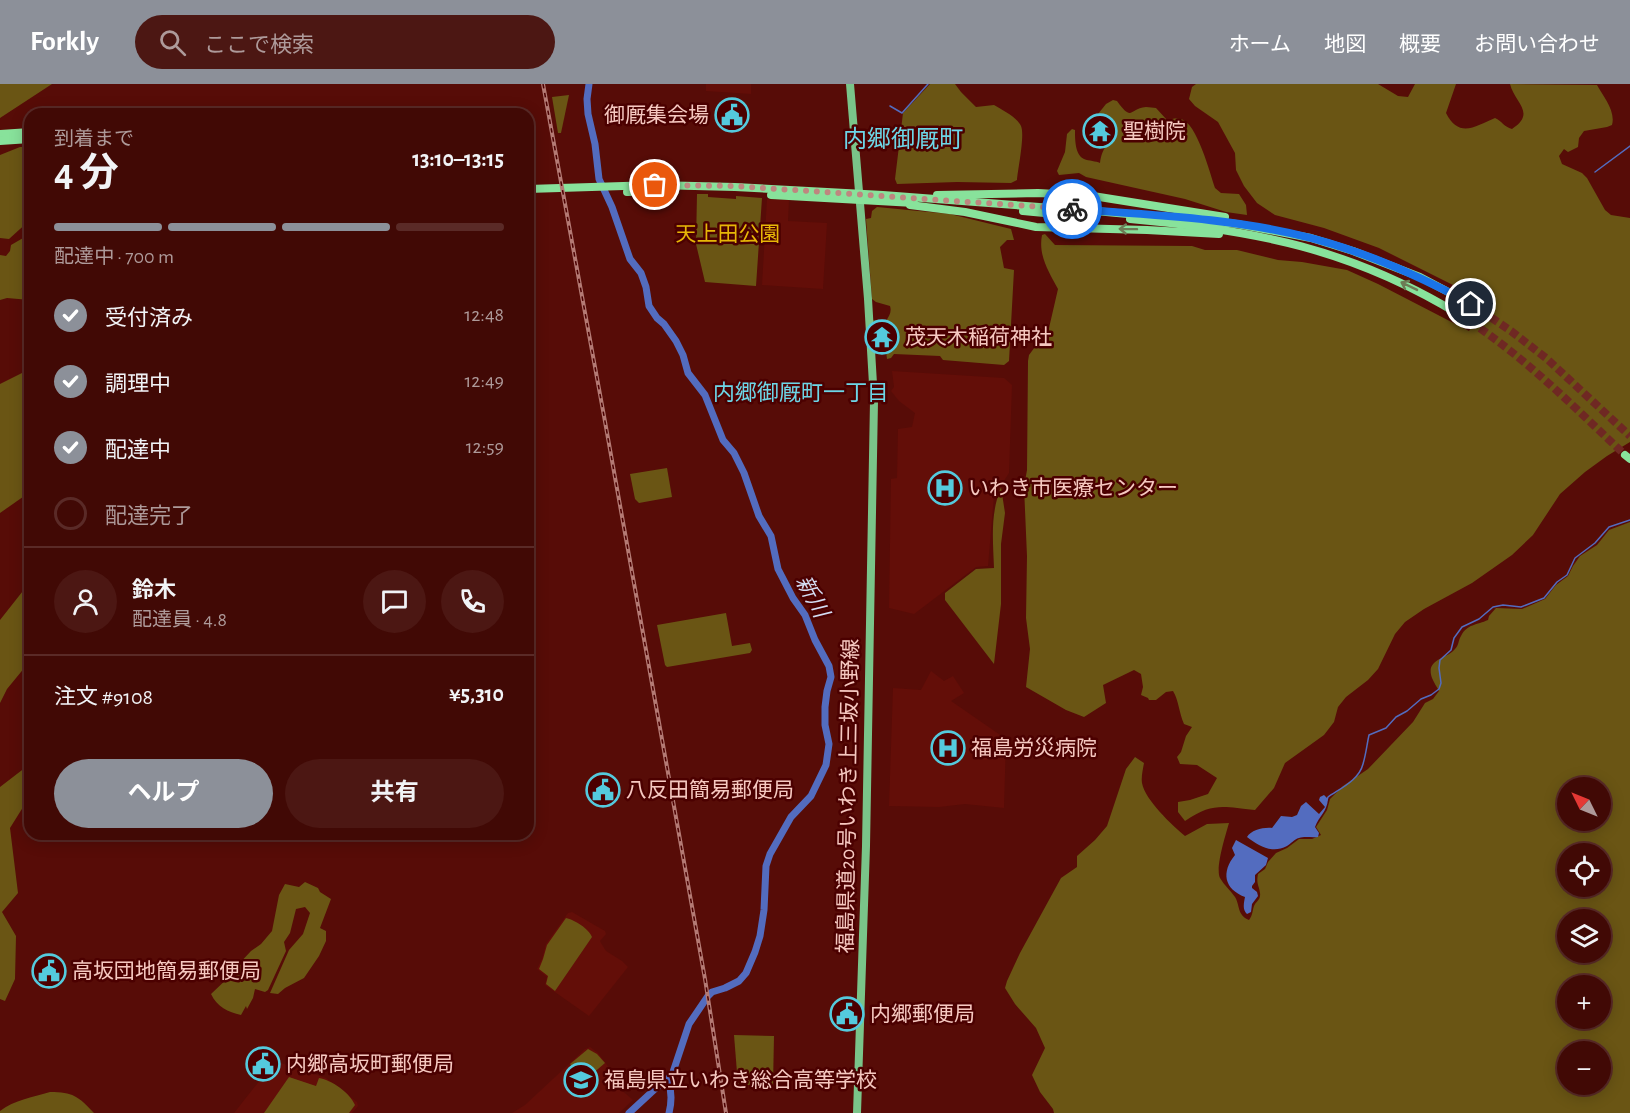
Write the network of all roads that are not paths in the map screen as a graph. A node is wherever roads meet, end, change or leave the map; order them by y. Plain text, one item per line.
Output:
1 (850, 84) edge
2 (24, 132) edge
3 (0, 134) edge
4 (24, 139) edge
5 (0, 141) edge
6 (534, 190) edge
7 (542, 191) junction
8 (534, 193) edge
9 (880, 198) junction
10 (1036, 209) junction
11 (1311, 248) junction
12 (1369, 256) junction
13 (1471, 304) tunnel mouth
14 (1460, 315) tunnel mouth
15 (857, 1113) edge

1 - 15 main road, 福島県道20号いわき上三坂小野線
2 - 3 highway
4 - 5 highway
6 - 7 highway
7 - 8 highway
7 - 9 highway
9 - 10 highway
11 -> 9 highway
9 - 12 highway
10 - 11 highway
10 - 12 highway
14 -> 11 highway
12 - 13 highway

